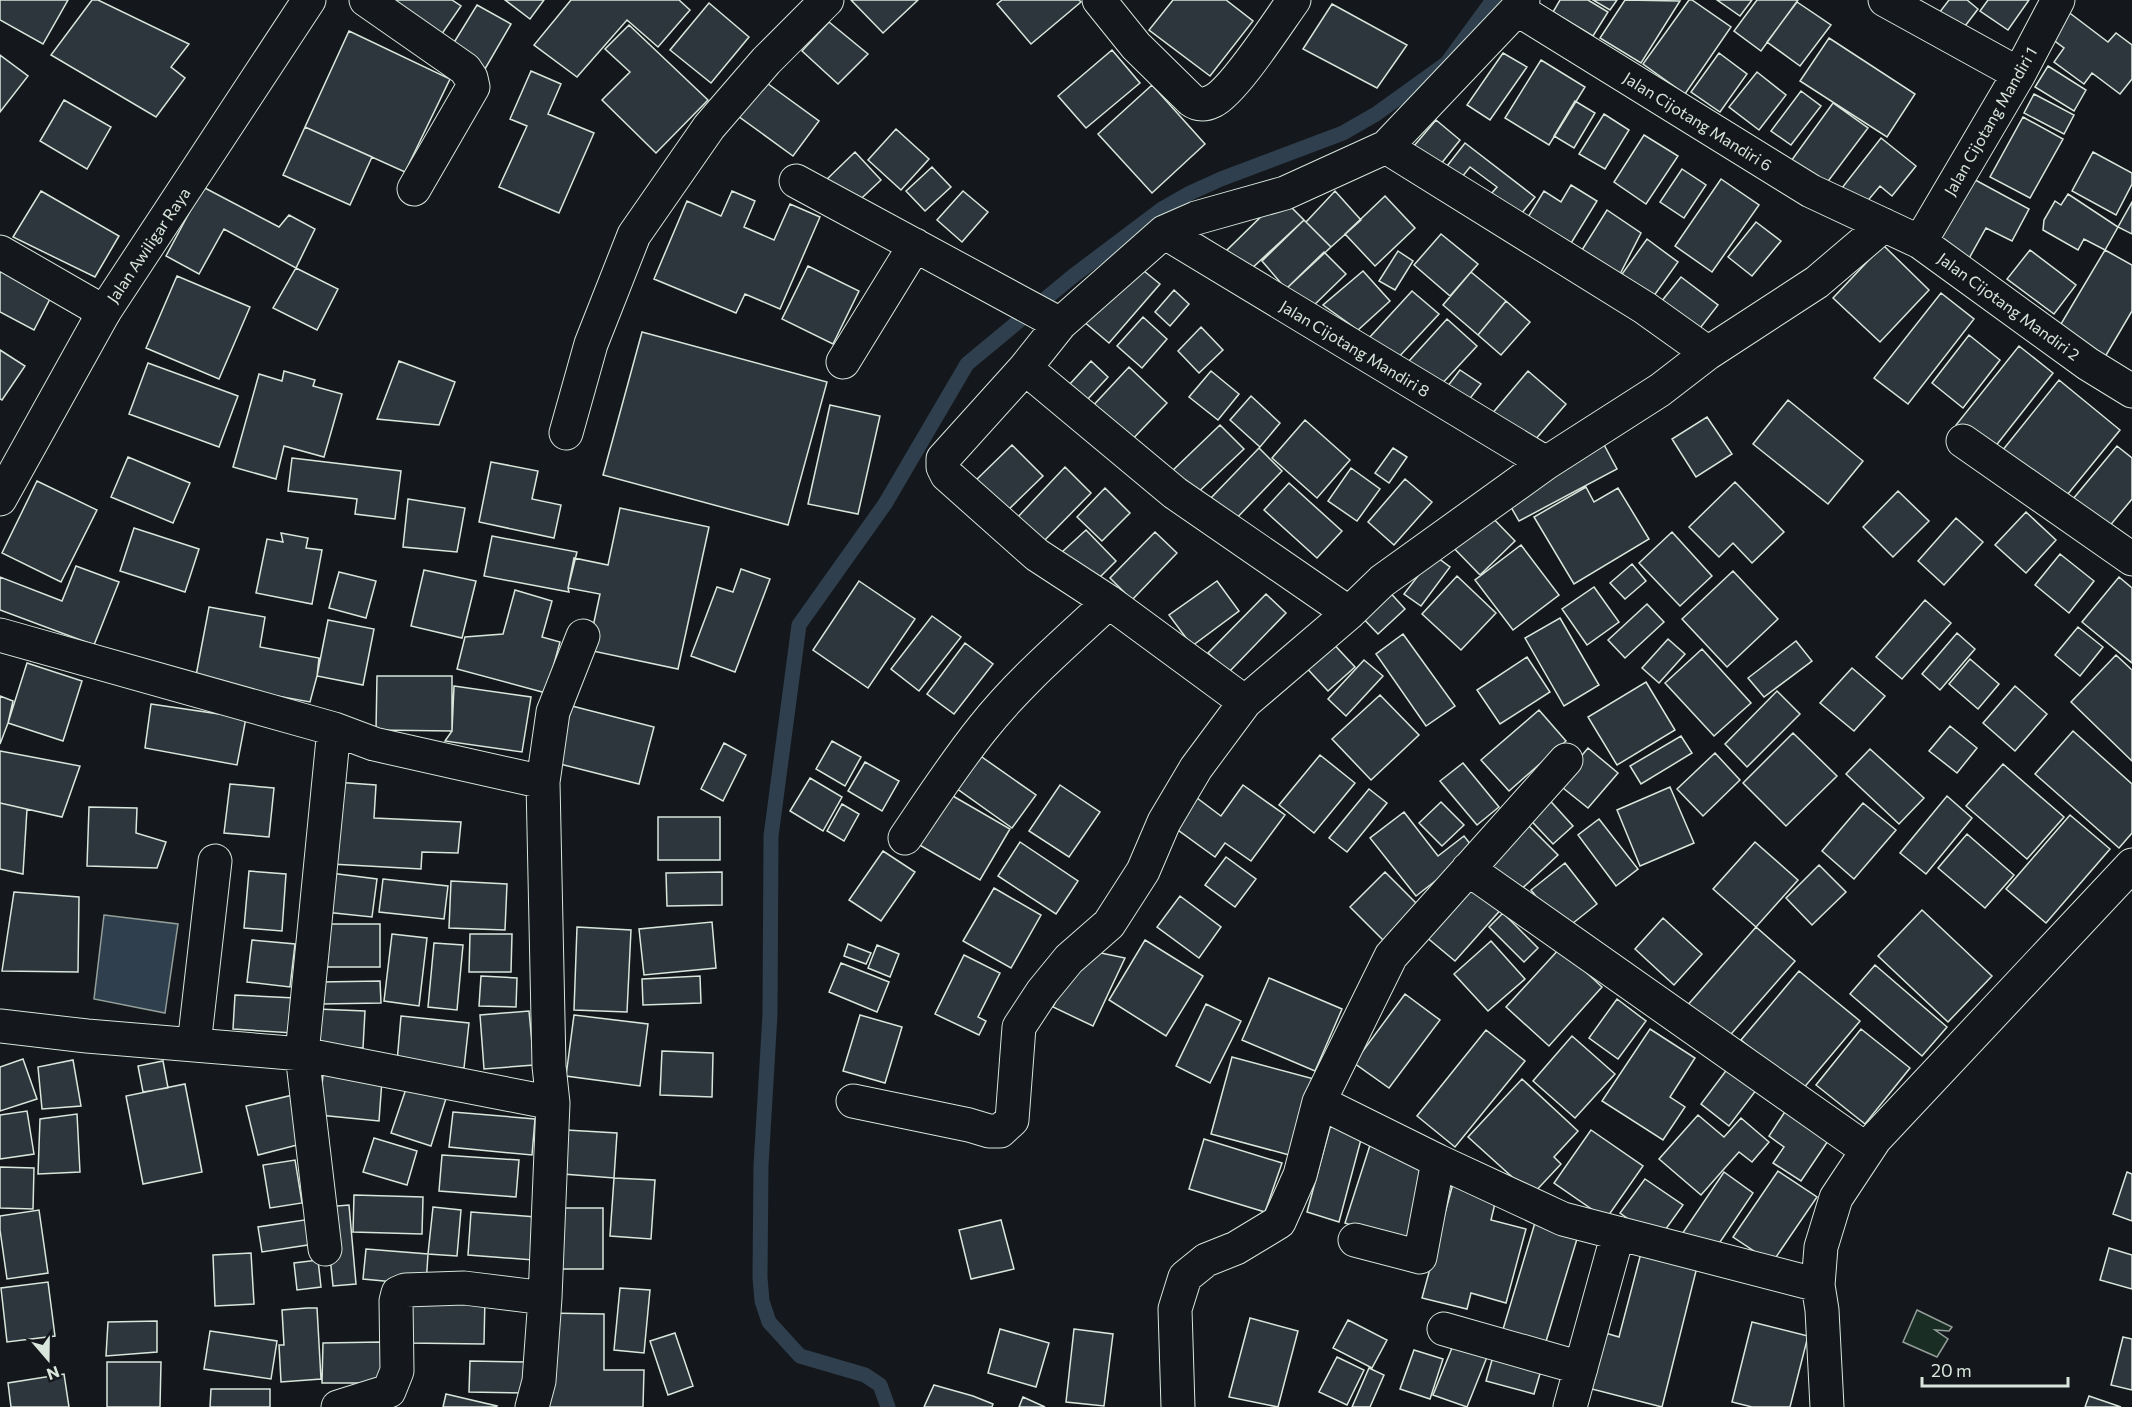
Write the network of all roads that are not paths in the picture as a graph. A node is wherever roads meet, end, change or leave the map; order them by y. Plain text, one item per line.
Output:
1 (309, 0) edge
2 (366, 0) edge
3 (827, 0) edge
4 (1099, 0) edge
5 (1294, 0) edge
6 (1885, 0) edge
7 (2058, 0) edge
8 (1520, 5) edge
9 (2019, 74) junction
10 (1386, 147) junction
11 (796, 182) dead end
12 (414, 189) dead end
13 (1884, 225) junction
14 (1164, 232) junction
15 (1920, 242) junction
16 (915, 245) junction
17 (0, 252) edge
18 (104, 312) junction
19 (1060, 324) junction
20 (1708, 353) junction
21 (843, 362) dead end
22 (1025, 368) junction
23 (2132, 391) edge
24 (566, 434) dead end
25 (1963, 441) dead end
26 (1546, 463) junction
27 (0, 499) edge
28 (2132, 559) edge
29 (1109, 602) junction
30 (1349, 613) junction
31 (0, 634) edge
32 (583, 636) dead end
33 (1245, 702) junction
34 (334, 729) junction
35 (1566, 760) dead end
36 (543, 782) junction
37 (905, 838) dead end
38 (215, 861) dead end
39 (2132, 865) edge
40 (1468, 869) junction
41 (0, 1026) edge
42 (194, 1045) junction
43 (302, 1054) junction
44 (853, 1101) dead end
45 (1319, 1102) junction
46 (553, 1103) junction
47 (1867, 1150) junction
48 (1438, 1161) junction
49 (1618, 1233) junction
50 (1355, 1240) dead end
51 (325, 1249) dead end
52 (1818, 1284) junction
53 (544, 1298) junction
54 (1444, 1329) dead end
55 (1581, 1368) junction
56 (338, 1407) edge
57 (532, 1407) edge
58 (1178, 1407) edge
59 (1570, 1407) edge
60 (1827, 1407) edge

1 - 18 street, Jalan Awiligar Raya
2 - 12 street
3 - 24 street
4 - 5 street
6 - 9 street
7 - 9 street, Jalan Cijotang Mandiri 1
8 - 10 street
8 - 13 street, Jalan Cijotang Mandiri 6
9 - 15 street, Jalan Cijotang Mandiri 1
10 - 14 street
10 - 20 street
11 - 16 street
13 - 15 street, Jalan Cijotang Mandiri 2
13 - 20 street
14 - 19 street
14 - 26 street, Jalan Cijotang Mandiri 8
15 - 23 street, Jalan Cijotang Mandiri 2
16 - 19 street
16 - 21 street
17 - 18 street
18 - 27 street, Jalan Awiligar Raya
19 - 22 street
20 - 26 street
22 - 29 street
22 - 30 street
25 - 28 street
26 - 30 street
29 - 33 street
29 - 37 street
30 - 33 street
31 - 34 street
32 - 36 street
33 - 44 street
34 - 36 street
34 - 43 street
35 - 40 street
36 - 46 street
38 - 42 street
39 - 47 street
40 - 45 street
40 - 47 street
41 - 42 street
42 - 43 street
43 - 46 street
43 - 51 street
45 - 48 street
45 - 58 street
46 - 53 street
47 - 52 street
48 - 49 street
48 - 50 street
49 - 52 street
49 - 55 street
52 - 60 street
53 - 56 street
53 - 57 street
54 - 55 street
55 - 59 street

